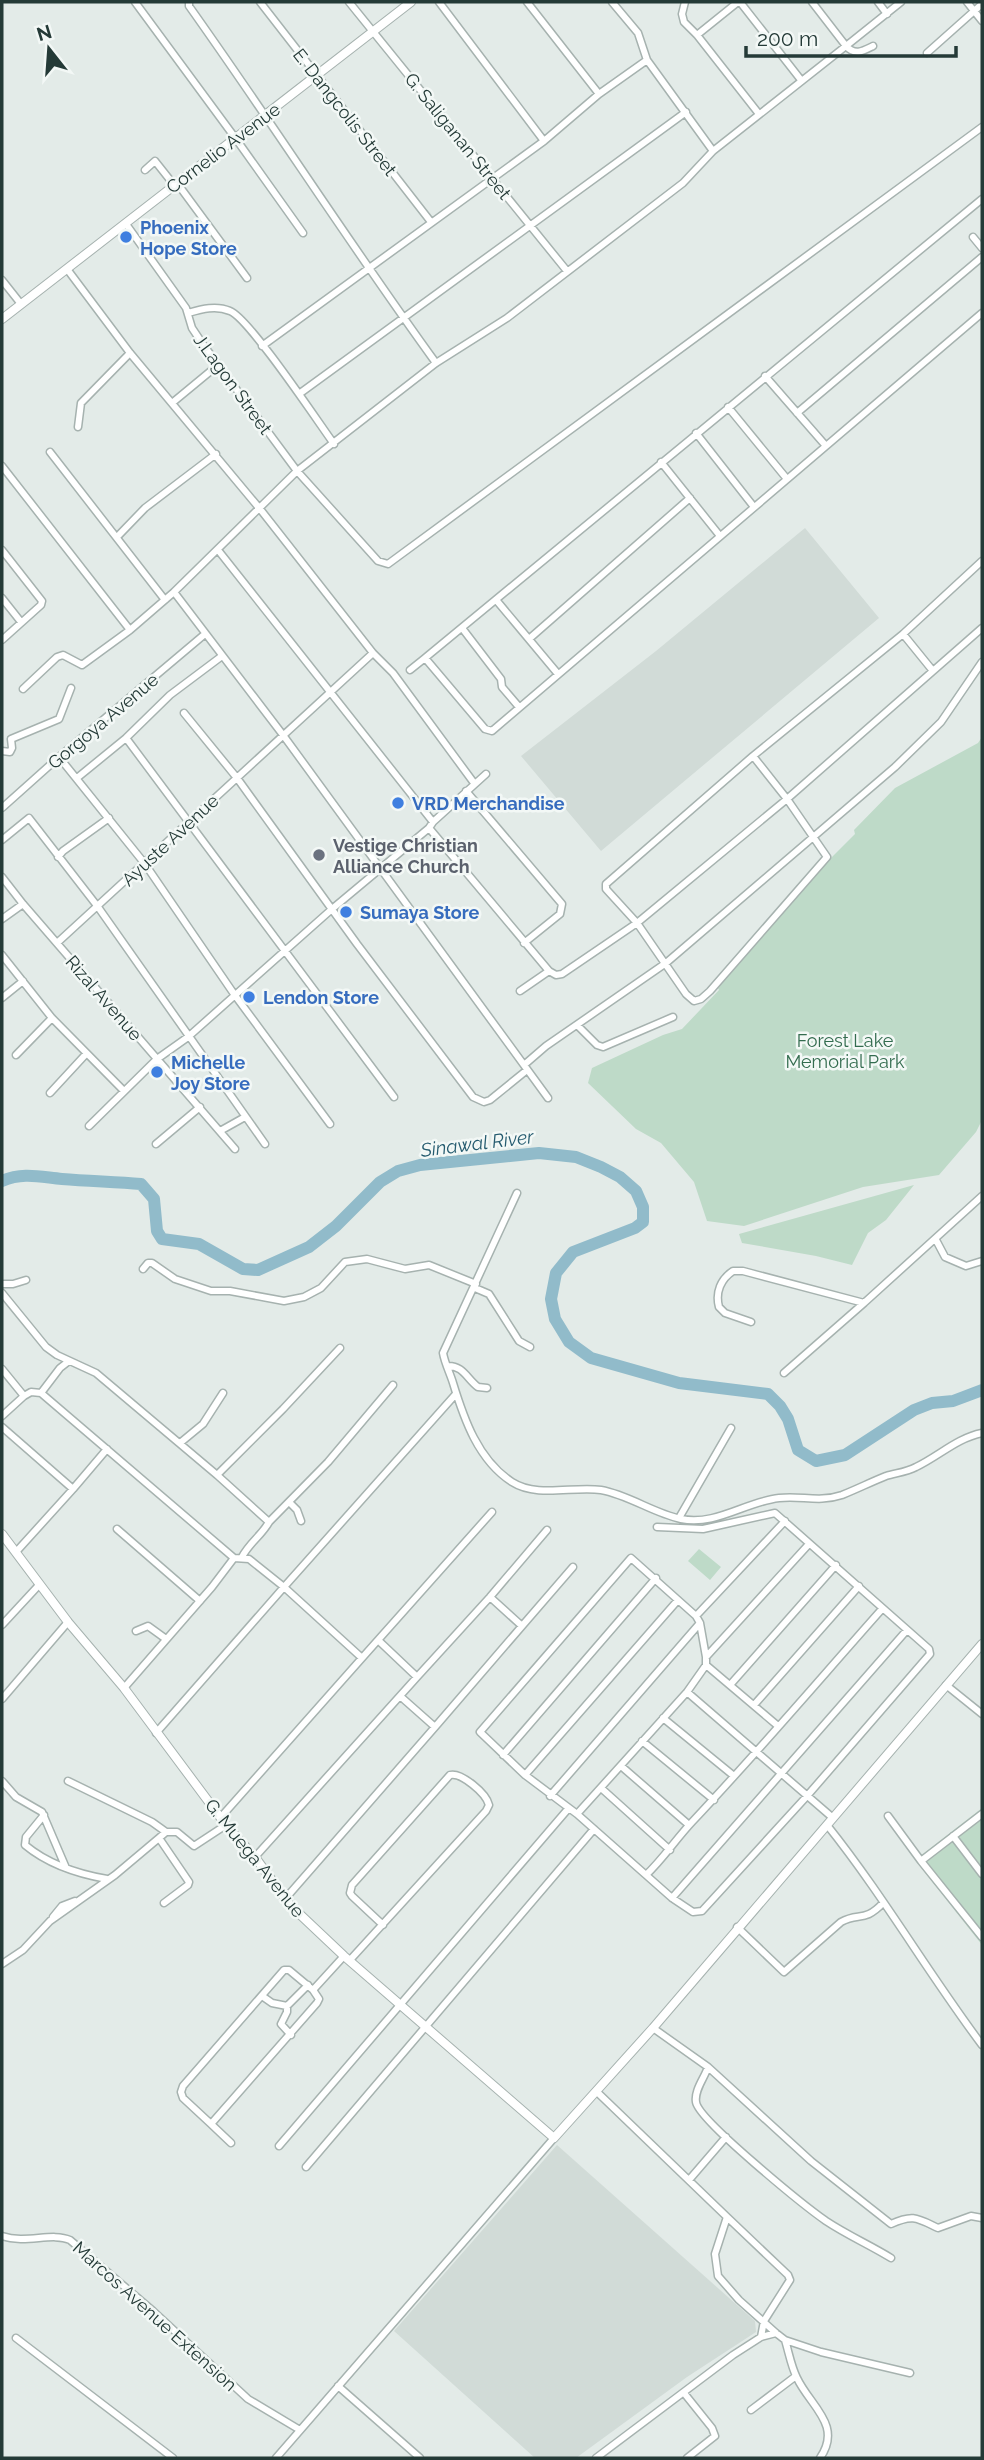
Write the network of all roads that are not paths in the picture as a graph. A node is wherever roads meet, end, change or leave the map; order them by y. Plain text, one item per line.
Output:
1 (135, 2) edge
2 (189, 2) edge
3 (260, 2) edge
4 (349, 2) edge
5 (411, 2) edge
6 (439, 2) edge
7 (527, 2) edge
8 (612, 2) edge
9 (685, 2) edge
10 (739, 2) edge
11 (812, 2) edge
12 (877, 2) edge
13 (901, 2) edge
14 (967, 2) edge
15 (982, 4) edge
16 (974, 11) junction
17 (887, 14) junction
18 (982, 22) edge
19 (373, 32) junction
20 (697, 35) junction
21 (846, 46) junction
22 (873, 46) dead end
23 (927, 53) dead end
24 (647, 60) junction
25 (316, 76) junction
26 (802, 80) junction
27 (599, 94) junction
28 (686, 112) junction
29 (759, 114) junction
30 (267, 116) junction
31 (982, 127) edge
32 (236, 139) junction
33 (544, 141) junction
34 (713, 151) junction
35 (145, 170) dead end
36 (492, 179) junction
37 (175, 184) junction
38 (982, 199) edge
39 (431, 222) junction
40 (126, 224) junction
41 (531, 226) junction
42 (303, 233) dead end
43 (973, 237) dead end
44 (982, 248) edge
45 (982, 257) edge
46 (368, 268) junction
47 (67, 269) junction
48 (566, 271) junction
49 (247, 278) dead end
50 (2, 280) edge
51 (21, 304) junction
52 (188, 313) junction
53 (982, 313) edge
54 (2, 318) edge
55 (403, 318) junction
56 (262, 346) junction
57 (130, 353) junction
58 (436, 363) junction
59 (218, 365) junction
60 (765, 376) junction
61 (299, 394) junction
62 (172, 403) junction
63 (727, 407) junction
64 (797, 413) junction
65 (78, 427) dead end
66 (696, 433) junction
67 (334, 444) junction
68 (826, 446) junction
69 (50, 452) dead end
70 (216, 454) junction
71 (660, 462) junction
72 (2, 466) edge
73 (298, 471) junction
74 (787, 480) junction
75 (690, 498) junction
76 (754, 507) junction
77 (260, 509) junction
78 (720, 536) junction
79 (117, 537) junction
80 (2, 550) edge
81 (219, 550) junction
82 (982, 561) edge
83 (174, 592) junction
84 (2, 598) edge
85 (164, 600) junction
86 (497, 601) junction
87 (21, 622) junction
88 (462, 628) junction
89 (982, 628) edge
90 (130, 630) junction
91 (205, 634) junction
92 (903, 634) junction
93 (529, 639) junction
94 (2, 640) edge
95 (373, 653) junction
96 (222, 656) junction
97 (425, 658) junction
98 (982, 662) edge
99 (410, 670) dead end
100 (933, 671) junction
101 (558, 674) junction
102 (71, 688) dead end
103 (23, 689) dead end
104 (331, 691) junction
105 (519, 707) junction
106 (184, 713) dead end
107 (283, 735) junction
108 (126, 738) junction
109 (2, 751) edge
110 (59, 757) junction
111 (753, 757) junction
112 (486, 774) dead end
113 (77, 778) junction
114 (237, 778) junction
115 (474, 783) junction
116 (466, 791) junction
117 (787, 799) junction
118 (2, 808) edge
119 (109, 818) junction
120 (190, 821) junction
121 (431, 825) junction
122 (813, 836) junction
123 (2, 840) edge
124 (58, 857) junction
125 (145, 864) junction
126 (381, 868) junction
127 (2, 877) edge
128 (23, 904) junction
129 (97, 907) junction
130 (332, 909) junction
131 (2, 919) edge
132 (637, 923) junction
133 (57, 943) junction
134 (524, 943) junction
135 (286, 951) junction
136 (2, 955) edge
137 (666, 963) junction
138 (549, 971) junction
139 (23, 981) junction
140 (520, 991) dead end
141 (234, 994) junction
142 (2, 998) edge
143 (673, 1017) dead end
144 (52, 1018) junction
145 (578, 1026) junction
146 (188, 1037) junction
147 (86, 1054) junction
148 (16, 1055) dead end
149 (157, 1059) junction
150 (525, 1067) junction
151 (124, 1091) junction
152 (50, 1093) dead end
153 (394, 1097) dead end
154 (548, 1098) dead end
155 (200, 1107) junction
156 (245, 1117) junction
157 (330, 1124) dead end
158 (89, 1126) dead end
159 (220, 1131) junction
160 (265, 1143) dead end
161 (156, 1144) dead end
162 (235, 1149) dead end
163 (517, 1193) dead end
164 (982, 1196) edge
165 (936, 1240) junction
166 (982, 1261) edge
167 (143, 1269) dead end
168 (26, 1280) dead end
169 (2, 1284) edge
170 (475, 1286) junction
171 (2, 1293) edge
172 (864, 1303) junction
173 (751, 1322) dead end
174 (340, 1348) dead end
175 (530, 1348) dead end
176 (69, 1361) junction
177 (447, 1366) junction
178 (2, 1369) edge
179 (785, 1373) dead end
180 (393, 1385) dead end
181 (487, 1388) dead end
182 (223, 1392) dead end
183 (40, 1393) junction
184 (455, 1395) junction
185 (24, 1396) junction
186 (2, 1416) edge
187 (2, 1427) edge
188 (731, 1428) dead end
189 (982, 1433) edge
190 (180, 1443) junction
191 (107, 1449) junction
192 (216, 1475) junction
193 (74, 1489) junction
194 (289, 1502) junction
195 (492, 1512) dead end
196 (679, 1518) junction
197 (301, 1521) dead end
198 (785, 1521) junction
199 (270, 1522) junction
200 (657, 1528) dead end
201 (117, 1529) dead end
202 (547, 1530) dead end
203 (4, 1541) edge
204 (809, 1544) junction
205 (16, 1552) junction
206 (242, 1557) junction
207 (234, 1558) junction
208 (836, 1565) junction
209 (573, 1567) dead end
210 (656, 1578) junction
211 (39, 1585) junction
212 (859, 1586) junction
213 (284, 1587) junction
214 (490, 1597) junction
215 (678, 1600) junction
216 (200, 1601) junction
217 (882, 1609) junction
218 (698, 1619) junction
219 (68, 1622) junction
220 (2, 1625) edge
221 (522, 1626) junction
222 (907, 1630) junction
223 (136, 1631) dead end
224 (166, 1639) junction
225 (379, 1641) junction
226 (981, 1649) edge
227 (706, 1657) junction
228 (362, 1658) junction
229 (706, 1665) junction
230 (417, 1677) junction
231 (730, 1685) junction
232 (946, 1685) junction
233 (124, 1688) junction
234 (687, 1692) junction
235 (400, 1696) junction
236 (2, 1699) edge
237 (754, 1705) junction
238 (982, 1714) edge
239 (663, 1718) junction
240 (778, 1726) junction
241 (435, 1727) junction
242 (156, 1733) junction
243 (642, 1741) junction
244 (757, 1752) junction
245 (503, 1755) junction
246 (621, 1766) junction
247 (782, 1774) junction
248 (525, 1775) junction
249 (734, 1776) junction
250 (2, 1781) edge
251 (68, 1781) dead end
252 (601, 1788) junction
253 (551, 1796) junction
254 (807, 1796) junction
255 (713, 1800) junction
256 (568, 1809) junction
257 (577, 1814) junction
258 (982, 1814) edge
259 (44, 1815) junction
260 (888, 1816) dead end
261 (223, 1821) junction
262 (830, 1822) junction
263 (689, 1825) junction
264 (594, 1829) junction
265 (166, 1832) junction
266 (953, 1836) junction
267 (159, 1838) junction
268 (670, 1850) junction
269 (255, 1857) junction
270 (921, 1861) junction
271 (66, 1868) junction
272 (982, 1874) edge
273 (646, 1875) junction
274 (107, 1880) junction
275 (672, 1898) junction
276 (285, 1899) junction
277 (164, 1903) dead end
278 (884, 1903) junction
279 (383, 1925) junction
280 (737, 1927) junction
281 (982, 1937) edge
282 (347, 1958) junction
283 (2, 1964) edge
284 (310, 1987) junction
285 (262, 1996) junction
286 (400, 2003) junction
287 (287, 2006) junction
288 (427, 2027) junction
289 (653, 2028) junction
290 (291, 2035) junction
291 (982, 2045) edge
292 (708, 2067) junction
293 (596, 2091) junction
294 (211, 2124) junction
295 (726, 2137) junction
296 (555, 2138) junction
297 (231, 2143) dead end
298 (279, 2146) dead end
299 (306, 2166) dead end
300 (689, 2180) junction
301 (727, 2217) junction
302 (982, 2218) edge
303 (2, 2236) edge
304 (891, 2258) dead end
305 (764, 2321) junction
306 (776, 2333) junction
307 (761, 2337) junction
308 (16, 2338) dead end
309 (785, 2340) junction
310 (910, 2373) dead end
311 (796, 2376) junction
312 (338, 2386) junction
313 (684, 2393) junction
314 (751, 2410) dead end
315 (300, 2430) junction
316 (173, 2458) edge
317 (276, 2458) edge
318 (420, 2458) edge
319 (596, 2458) edge
320 (687, 2458) edge
321 (820, 2458) edge

1 - 32 street
2 - 30 street
3 - 25 street, E. Dangcolis Street
4 - 19 street, G. Saliganan Street
5 - 19 street, Cornelio Avenue
6 - 33 street
7 - 27 street
8 - 24 street
9 - 20 street
10 - 20 street
10 - 26 street
11 - 21 street
12 - 17 street
13 - 17 street
14 - 16 street
15 - 16 street
16 - 18 street
16 - 23 street
17 - 21 street
19 - 25 street, Cornelio Avenue
19 - 36 street, G. Saliganan Street
20 - 29 street
21 - 22 street
21 - 26 street
24 - 27 street
24 - 28 street
25 - 30 street, Cornelio Avenue
25 - 39 street, E. Dangcolis Street
26 - 29 street
27 - 33 street
28 - 34 street
28 - 41 street
29 - 34 street
30 - 32 street, Cornelio Avenue
30 - 46 street
31 - 73 street, J.Lagon Street
32 - 37 street, Cornelio Avenue
32 - 42 street
33 - 36 street
34 - 48 street
35 - 37 street
36 - 39 street
36 - 41 street, G. Saliganan Street
37 - 40 street, Cornelio Avenue
37 - 49 street
38 - 60 street
39 - 46 street
40 - 47 street, Cornelio Avenue
40 - 52 street, J.Lagon Street
41 - 48 street, G. Saliganan Street
41 - 55 street
43 - 44 street
45 - 64 street
46 - 55 street
46 - 56 street
47 - 51 street, Cornelio Avenue
47 - 57 street
48 - 58 street
50 - 51 street
51 - 54 street, Cornelio Avenue
52 - 56 street
52 - 59 street, J.Lagon Street
53 - 68 street
55 - 58 street
55 - 61 street
56 - 61 street
57 - 62 street
57 - 65 street
58 - 67 street
59 - 62 street
59 - 73 street, J.Lagon Street
60 - 63 street
60 - 64 street
61 - 67 street
62 - 70 street
63 - 66 street
63 - 74 street
64 - 68 street
66 - 71 street
66 - 76 street
67 - 73 street
68 - 74 street
69 - 79 street
70 - 77 street
70 - 79 street
71 - 75 street
71 - 86 street
72 - 90 street
73 - 77 street
74 - 76 street
75 - 78 street
75 - 93 street
76 - 78 street
77 - 81 street
77 - 95 street
78 - 101 street
79 - 85 street
80 - 87 street
81 - 83 street
81 - 104 street
82 - 92 street
83 - 85 street
83 - 91 street
84 - 87 street
85 - 90 street
86 - 88 street
86 - 93 street
87 - 94 street
88 - 97 street
88 - 105 street
89 - 100 street
90 - 103 street
91 - 96 street
91 - 110 street, Gorgoya Avenue
92 - 100 street
92 - 111 street
93 - 101 street
95 - 104 street, Ayuste Avenue
95 - 115 street
96 - 107 street
96 - 108 street
97 - 99 street
97 - 105 street
98 - 122 street
100 - 117 street
101 - 105 street
102 - 109 street
104 - 107 street, Ayuste Avenue
104 - 121 street
106 - 114 street
107 - 114 street, Ayuste Avenue
107 - 126 street
108 - 113 street
108 - 120 street
110 - 113 street
110 - 118 street, Gorgoya Avenue
111 - 117 street
111 - 132 street
112 - 115 street
113 - 119 street
114 - 120 street, Ayuste Avenue
114 - 130 street
115 - 116 street
116 - 121 street
116 - 134 street
117 - 122 street
117 - 132 street
119 - 124 street
119 - 125 street
120 - 125 street, Ayuste Avenue
120 - 135 street
121 - 126 street
121 - 134 street
122 - 137 street
122 - 137 street
123 - 124 street
124 - 129 street
125 - 129 street, Ayuste Avenue
125 - 141 street
126 - 130 street
126 - 150 street
127 - 128 street, Rizal Avenue
128 - 131 street
128 - 133 street, Rizal Avenue
129 - 133 street, Ayuste Avenue
129 - 146 street
130 - 135 street
130 - 150 street
132 - 137 street
132 - 138 street
133 - 149 street, Rizal Avenue
134 - 138 street
135 - 141 street
135 - 153 street
136 - 139 street
137 - 145 street
138 - 140 street
139 - 142 street
139 - 144 street
141 - 146 street
141 - 157 street
143 - 145 street
144 - 147 street
144 - 148 street
145 - 150 street
146 - 149 street
146 - 156 street
147 - 151 street
147 - 152 street
149 - 151 street
149 - 155 street, Rizal Avenue
150 - 154 street
151 - 158 street
155 - 159 street, Rizal Avenue
155 - 161 street
156 - 159 street
156 - 160 street
159 - 162 street, Rizal Avenue
163 - 170 street
164 - 165 street
165 - 166 street
165 - 172 street
167 - 170 street
168 - 169 street
170 - 175 street
170 - 177 street
171 - 176 street
172 - 173 street
172 - 179 street
174 - 192 street
176 - 183 street
176 - 190 street
177 - 181 street
177 - 184 street
178 - 185 street
180 - 194 street
182 - 190 street
183 - 185 street
183 - 191 street
184 - 196 street
184 - 213 street
185 - 186 street
187 - 193 street
188 - 196 street
189 - 196 street
190 - 192 street
191 - 193 street
191 - 207 street
192 - 199 street
193 - 205 street
194 - 197 street
194 - 199 street
195 - 225 street
198 - 200 street
198 - 204 street
198 - 218 street
199 - 206 street
201 - 216 street
202 - 214 street
203 - 205 street, G. Muega Avenue
204 - 208 street
204 - 227 street
205 - 211 street, G. Muega Avenue
206 - 207 street
206 - 213 street
207 - 216 street
208 - 212 street
208 - 231 street
209 - 221 street
210 - 215 street
210 - 245 street
210 - 245 street
211 - 219 street, G. Muega Avenue
211 - 220 street
212 - 217 street
212 - 237 street
213 - 228 street
213 - 242 street
214 - 221 street
214 - 230 street
215 - 218 street
215 - 248 street
216 - 224 street
217 - 222 street
217 - 240 street
218 - 227 street
218 - 253 street
219 - 233 street, G. Muega Avenue
219 - 236 street
221 - 241 street
222 - 247 street
222 - 254 street
223 - 224 street
224 - 233 street
225 - 228 street
225 - 230 street
226 - 232 street
227 - 229 street
228 - 261 street
229 - 231 street
229 - 234 street
230 - 235 street
231 - 237 street
232 - 238 street
232 - 262 street
233 - 242 street, G. Muega Avenue
234 - 239 street
234 - 244 street
235 - 241 street
235 - 269 street
237 - 240 street
239 - 243 street
239 - 249 street
240 - 244 street
241 - 276 street
242 - 261 street, G. Muega Avenue
243 - 246 street
243 - 255 street
244 - 247 street
244 - 249 street
245 - 248 street
246 - 252 street
246 - 263 street
247 - 254 street
247 - 275 street
248 - 253 street
249 - 255 street
250 - 259 street
251 - 265 street
252 - 257 street
252 - 268 street
253 - 256 street
254 - 262 street
254 - 275 street
255 - 263 street
256 - 257 street
256 - 286 street
257 - 264 street
258 - 266 street
259 - 271 street
259 - 271 street
260 - 270 street
261 - 265 street
261 - 269 street, G. Muega Avenue
262 - 278 street
262 - 280 street
263 - 268 street
264 - 273 street
264 - 288 street
265 - 267 street
266 - 270 street
266 - 272 street
267 - 274 street
267 - 277 street
268 - 273 street
269 - 276 street, G. Muega Avenue
270 - 281 street
271 - 274 street
273 - 275 street
274 - 283 street
276 - 282 street, G. Muega Avenue
278 - 280 street
278 - 291 street
279 - 279 street
279 - 282 street
280 - 289 street
282 - 284 street
282 - 286 street, G. Muega Avenue
284 - 285 street
284 - 287 street
284 - 290 street
285 - 287 street
285 - 294 street
286 - 288 street, G. Muega Avenue
286 - 298 street
287 - 290 street
288 - 296 street, G. Muega Avenue
288 - 299 street
289 - 292 street
289 - 293 street
290 - 294 street
292 - 295 street
292 - 302 street
293 - 296 street
293 - 300 street
294 - 297 street
295 - 300 street
295 - 304 street
296 - 312 street
300 - 301 street
301 - 305 street
301 - 305 street
303 - 315 street, Marcos Avenue Extension
305 - 306 street
305 - 307 street
306 - 307 street
306 - 309 street
307 - 313 street
308 - 316 street
309 - 310 street
309 - 311 street
311 - 314 street
311 - 321 street
312 - 315 street
312 - 318 street
313 - 319 street
313 - 320 street
315 - 317 street

